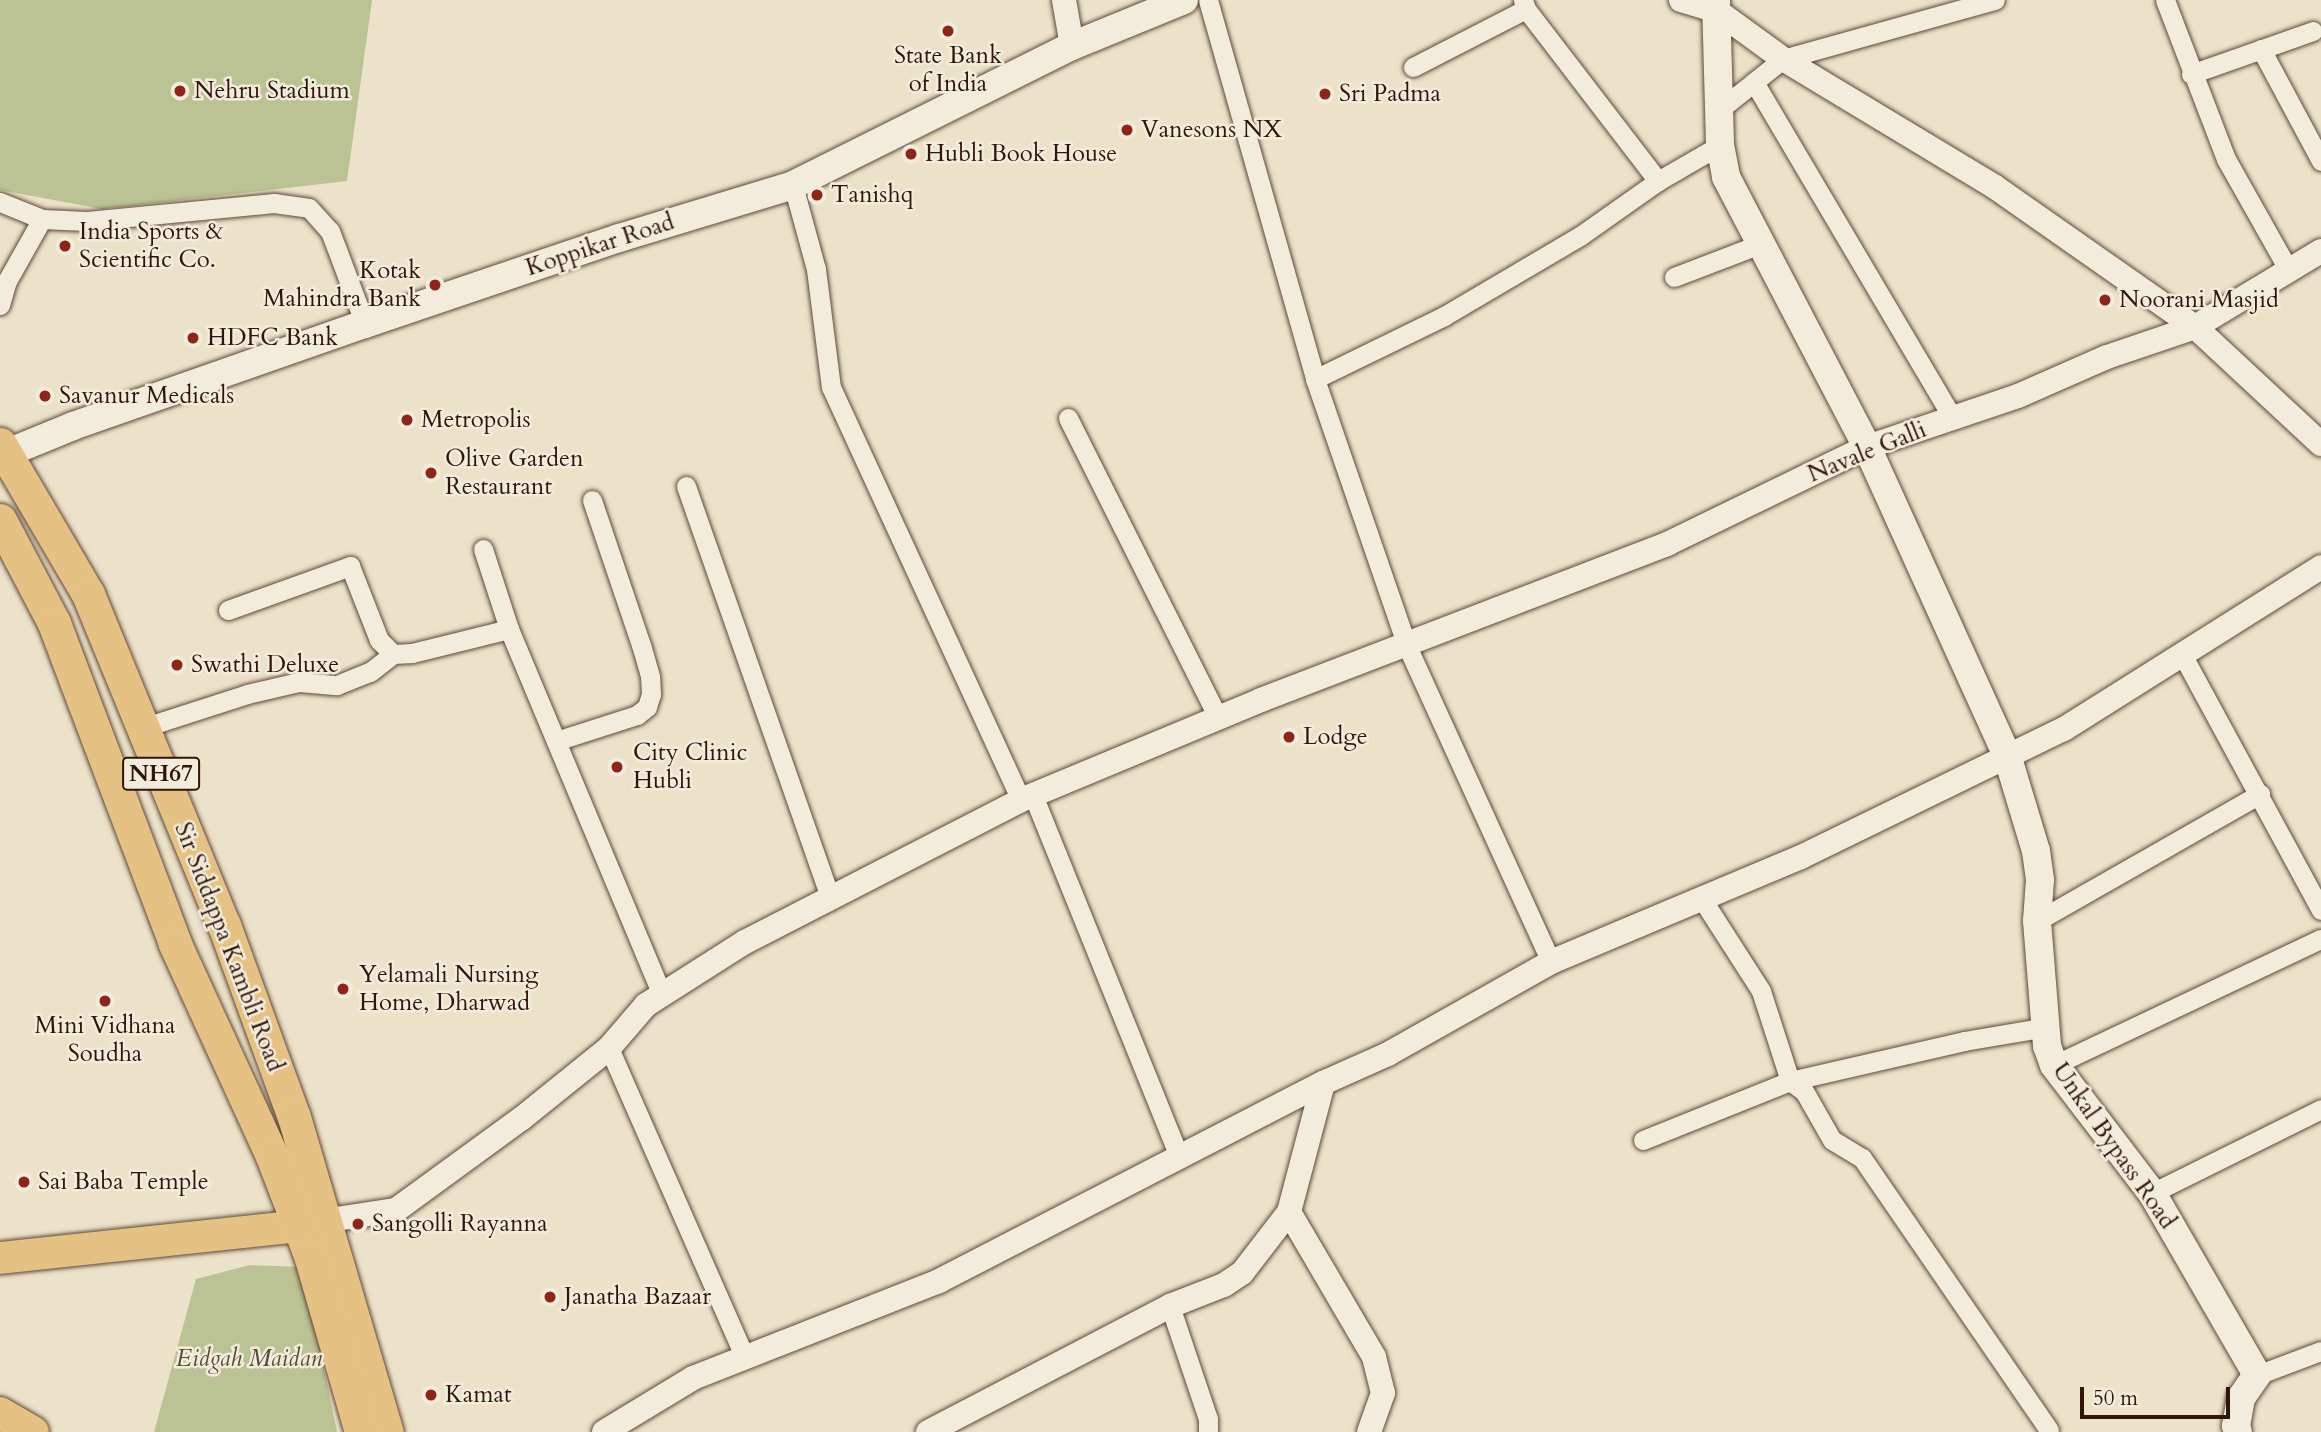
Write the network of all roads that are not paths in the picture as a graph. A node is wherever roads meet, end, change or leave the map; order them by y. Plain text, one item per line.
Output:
1 (1064, 0) edge
2 (1184, 0) edge
3 (1208, 0) edge
4 (1681, 0) edge
5 (1995, 0) edge
6 (2165, 0) edge
7 (1524, 5) edge
8 (1717, 6) edge
9 (2313, 31) dead end
10 (1072, 46) junction
11 (2261, 50) junction
12 (1783, 59) junction
13 (1413, 68) dead end
14 (2192, 74) junction
15 (1754, 82) junction
16 (1719, 110) junction
17 (1720, 145) junction
18 (2321, 161) edge
19 (1658, 181) junction
20 (793, 185) junction
21 (0, 202) edge
22 (42, 219) junction
23 (1763, 243) junction
24 (2321, 251) edge
25 (2289, 271) junction
26 (1674, 277) dead end
27 (0, 304) edge
28 (365, 324) junction
29 (2195, 327) junction
30 (1315, 379) junction
31 (1068, 418) dead end
32 (1953, 418) junction
33 (2321, 444) edge
34 (1867, 447) junction
35 (2, 451) edge
36 (686, 486) dead end
37 (592, 500) dead end
38 (0, 520) edge
39 (483, 550) dead end
40 (2321, 567) edge
41 (228, 610) dead end
42 (509, 629) junction
43 (1407, 646) junction
44 (393, 654) junction
45 (2183, 656) junction
46 (1219, 717) junction
47 (142, 729) junction
48 (556, 741) junction
49 (2007, 755) junction
50 (2260, 793) junction
51 (1027, 797) junction
52 (830, 898) junction
53 (1702, 898) junction
54 (2321, 910) edge
55 (2037, 921) junction
56 (2321, 939) edge
57 (1551, 962) junction
58 (662, 995) junction
59 (2046, 1027) junction
60 (609, 1048) junction
61 (2054, 1065) junction
62 (1790, 1081) junction
63 (1324, 1083) junction
64 (2321, 1109) edge
65 (1643, 1140) dead end
66 (1179, 1157) junction
67 (2152, 1193) junction
68 (1289, 1212) junction
69 (311, 1224) junction
70 (0, 1258) edge
71 (1170, 1306) junction
72 (2321, 1351) edge
73 (744, 1356) junction
74 (2257, 1375) junction
75 (0, 1413) edge
76 (2048, 1431) edge
77 (33, 1432) edge
78 (361, 1432) edge
79 (387, 1432) edge
80 (604, 1432) edge
81 (928, 1432) edge
82 (1208, 1432) edge
83 (1369, 1432) edge
84 (2238, 1432) edge

1 - 10 street
2 - 10 main road, Koppikar Road
3 - 30 street
4 - 8 street
5 - 12 street
6 - 14 street
7 - 13 street
7 - 19 street
8 - 12 street
8 - 16 main road, Unkal Bypass Road
9 - 11 street
10 - 20 main road, Koppikar Road
11 - 14 street
11 - 18 street
12 - 15 street
12 - 29 street
14 - 25 street
15 - 16 street
15 - 32 street
16 - 17 main road, Unkal Bypass Road
17 - 19 street
17 - 23 main road, Unkal Bypass Road
19 - 30 street
20 - 28 main road, Koppikar Road
20 - 51 street
21 - 22 street
22 - 27 street
22 - 28 street
23 - 26 street
23 - 34 main road, Unkal Bypass Road
24 - 25 street, Navale Galli
25 - 29 street, Navale Galli
28 - 35 main road, Koppikar Road
29 - 32 street, Navale Galli
29 - 33 street
30 - 43 street
31 - 46 street
32 - 34 street, Navale Galli
34 - 43 street, Navale Galli
34 - 49 main road, Unkal Bypass Road
35 - 47 highway, Sir Siddappa Kambli Road / NH67
36 - 52 street
37 - 48 street
38 - 69 highway, Sir Siddappa Kambli Road / NH67
39 - 42 street
40 - 45 street
41 - 44 street
42 - 44 street
42 - 48 street
43 - 46 street, Navale Galli
43 - 57 street
44 - 47 street
45 - 49 street
45 - 50 street
46 - 51 street, Navale Galli
47 - 69 highway, Sir Siddappa Kambli Road / NH67
48 - 58 street
49 - 53 street
49 - 55 main road, Unkal Bypass Road
50 - 54 street
50 - 55 street
51 - 52 street, Navale Galli
51 - 66 street
52 - 58 street, Navale Galli
53 - 57 street
53 - 62 street
55 - 59 main road, Unkal Bypass Road
56 - 61 street
57 - 63 street
58 - 60 street, Navale Galli
59 - 61 main road, Unkal Bypass Road
59 - 62 street
60 - 69 street, Navale Galli
60 - 73 street
61 - 67 main road, Unkal Bypass Road
62 - 65 street
62 - 76 street
63 - 66 street
63 - 68 street
64 - 67 street
66 - 73 street
67 - 74 main road, Unkal Bypass Road
68 - 71 street
68 - 83 street
69 - 70 main road
69 - 78 highway, NH67
69 - 79 highway, Sir Siddappa Kambli Road / NH67
71 - 81 street
71 - 82 street
72 - 74 street
73 - 80 street
74 - 84 main road
75 - 77 main road

